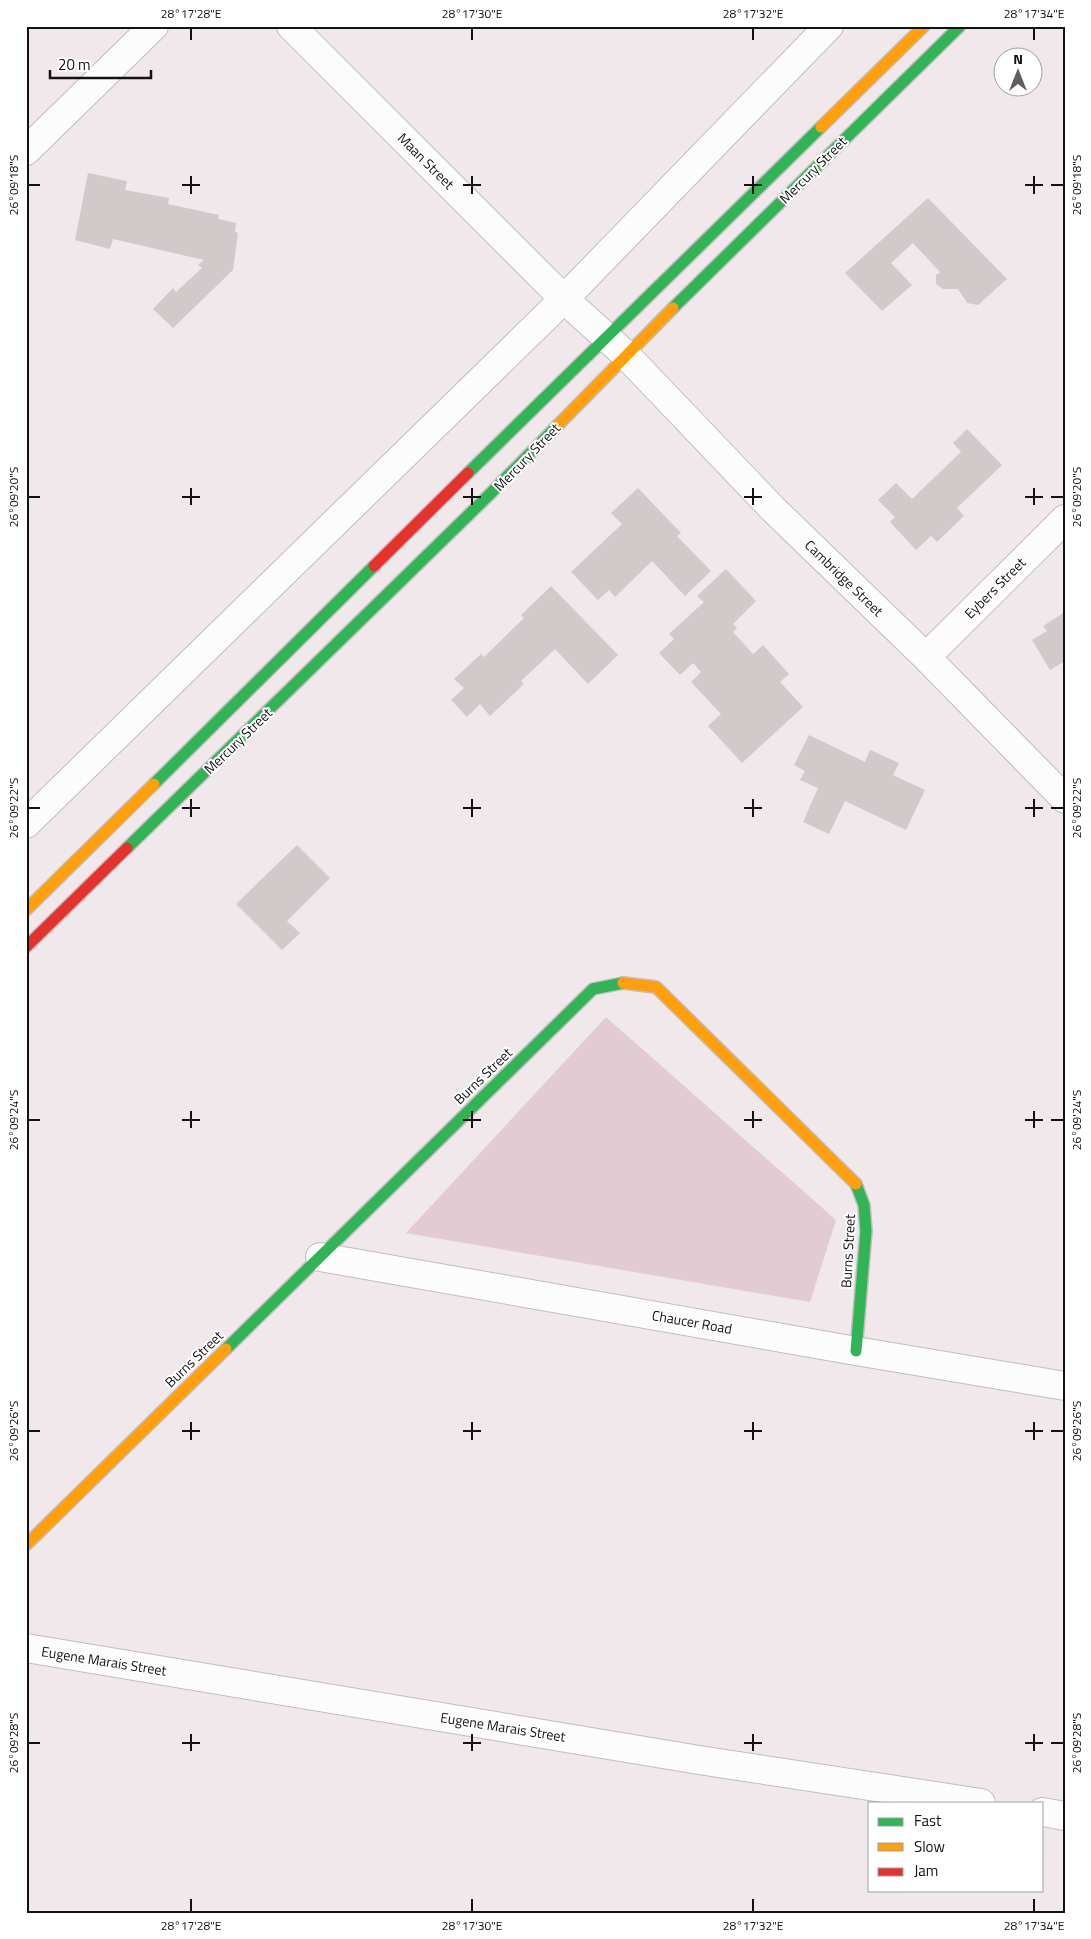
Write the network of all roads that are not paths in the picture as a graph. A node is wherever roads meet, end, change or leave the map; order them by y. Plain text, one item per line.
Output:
1 (154, 26) edge
2 (291, 26) edge
3 (829, 26) edge
4 (924, 26) edge
5 (960, 26) edge
6 (26, 152) edge
7 (564, 299) junction
8 (605, 337) junction
9 (626, 355) junction
10 (1065, 520) edge
11 (926, 657) junction
12 (1065, 799) edge
13 (26, 824) edge
14 (26, 910) edge
15 (26, 947) edge
16 (320, 1257) junction
17 (856, 1351) junction
18 (1065, 1386) edge
19 (26, 1545) edge
20 (26, 1648) edge
21 (974, 1802) edge
22 (1044, 1812) edge
23 (1065, 1816) edge

1 - 6 street
2 - 7 street, Maan Street
3 - 7 street
4 - 8 street, Mercury Street
5 - 9 street, Mercury Street
7 - 8 street, Maan Street
7 - 13 street
8 - 9 street, Cambridge Street
8 - 14 street, Mercury Street
9 - 11 street, Cambridge Street
9 - 15 street, Mercury Street
10 - 11 street, Eybers Street
11 - 12 street, Cambridge Street
16 - 17 street, Chaucer Road
16 - 17 street, Burns Street
16 - 19 street, Burns Street
17 - 18 street, Chaucer Road
20 - 21 street, Eugene Marais Street
22 - 23 street

